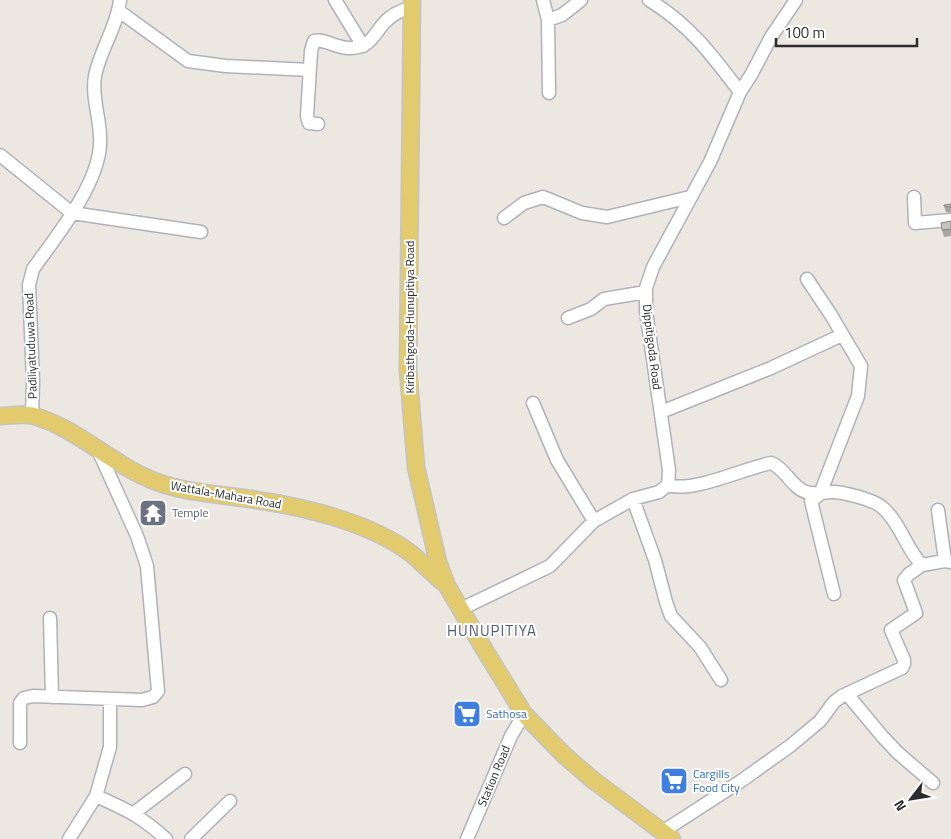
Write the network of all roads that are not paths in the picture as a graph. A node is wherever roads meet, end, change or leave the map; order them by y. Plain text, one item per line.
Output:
1 (334, 0) edge
2 (543, 0) edge
3 (580, 0) edge
4 (649, 0) edge
5 (796, 0) edge
6 (412, 3) edge
7 (663, 4) edge
8 (120, 6) edge
9 (548, 20) junction
10 (363, 46) junction
11 (310, 70) junction
12 (740, 92) junction
13 (549, 93) dead end
14 (318, 124) dead end
15 (0, 155) edge
16 (690, 197) junction
17 (914, 197) dead end
18 (72, 213) junction
19 (504, 218) dead end
20 (951, 220) edge
21 (201, 232) dead end
22 (807, 279) dead end
23 (646, 292) junction
24 (568, 318) dead end
25 (842, 335) junction
26 (533, 403) dead end
27 (661, 412) junction
28 (0, 416) edge
29 (32, 416) junction
30 (98, 450) junction
31 (668, 485) junction
32 (820, 494) junction
33 (633, 499) junction
34 (938, 510) dead end
35 (594, 521) junction
36 (948, 562) edge
37 (922, 566) junction
38 (447, 586) junction
39 (834, 594) dead end
40 (461, 609) junction
41 (50, 618) dead end
42 (720, 680) dead end
43 (847, 694) junction
44 (52, 697) junction
45 (110, 699) junction
46 (524, 714) junction
47 (20, 743) dead end
48 (185, 774) dead end
49 (933, 783) dead end
50 (96, 796) junction
51 (230, 801) dead end
52 (134, 813) junction
53 (667, 835) edge
54 (70, 839) edge
55 (166, 839) edge
56 (191, 839) edge
57 (467, 839) edge

1 - 10 street
2 - 9 street
3 - 9 street
4 - 7 street
5 - 12 street, Dippitigoda Road
6 - 10 street
6 - 38 main road, Kiribathgoda-Hunupitiya Road
7 - 12 street
8 - 11 street
8 - 18 street, Padiliyatuduwa Road
9 - 13 street
10 - 11 street
11 - 14 street
12 - 16 street, Dippitigoda Road
15 - 18 street
16 - 19 street
16 - 23 street, Dippitigoda Road
17 - 20 street
18 - 21 street
18 - 29 street, Padiliyatuduwa Road
22 - 25 street
23 - 24 street
23 - 27 street, Dippitigoda Road
25 - 27 street
25 - 32 street
26 - 35 street
27 - 31 street, Dippitigoda Road
28 - 29 main road, Wattala-Mahara Road
29 - 30 main road, Wattala-Mahara Road
30 - 38 main road, Wattala-Mahara Road
30 - 45 street
31 - 32 street
31 - 33 street
32 - 37 street
32 - 39 street
33 - 35 street
33 - 42 street
34 - 36 street
35 - 40 street
36 - 37 street
37 - 43 street
38 - 40 main road, Kiribathgoda-Hunupitiya Road
40 - 46 main road, Kiribathgoda-Hunupitiya Road
41 - 44 street
43 - 49 street
43 - 53 street
44 - 45 street
44 - 47 street
45 - 50 street
46 - 53 main road, Kiribathgoda-Hunupitiya Road
46 - 57 street, Station Road
48 - 52 street
50 - 52 street
50 - 54 street
51 - 56 street
52 - 55 street

